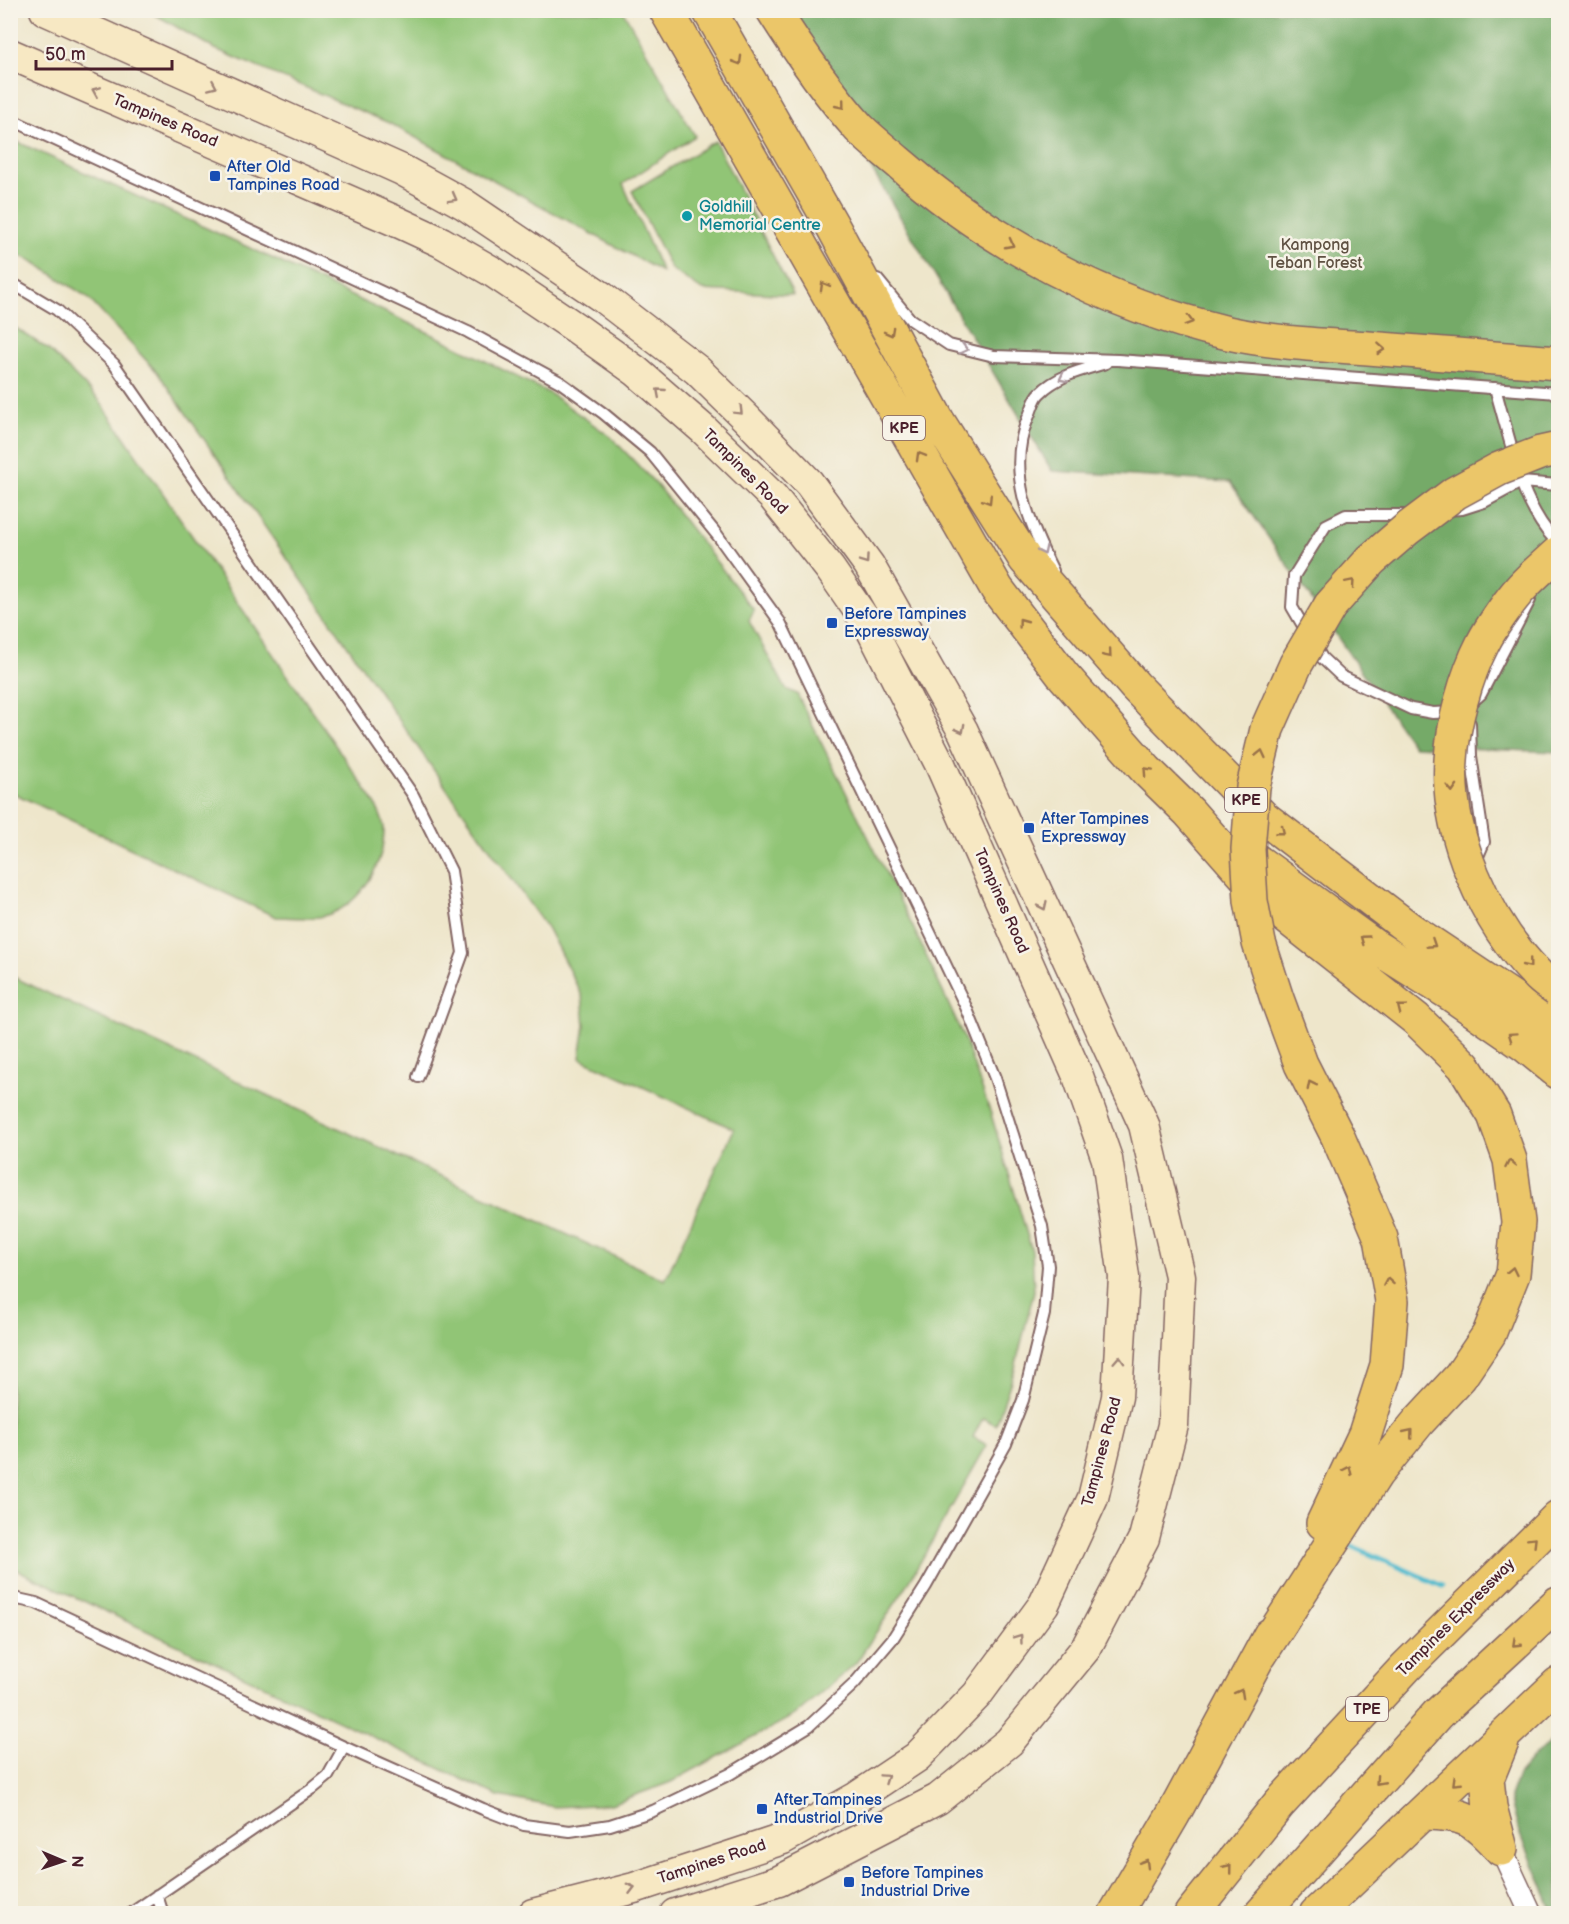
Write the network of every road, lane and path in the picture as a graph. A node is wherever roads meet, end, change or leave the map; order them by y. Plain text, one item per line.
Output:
1 (45, 10) edge
2 (666, 10) edge
3 (710, 10) edge
4 (773, 10) edge
5 (10, 54) edge
6 (10, 119) edge
7 (402, 170) junction
8 (400, 223) junction
9 (832, 225) junction
10 (10, 282) edge
11 (1118, 360) junction
12 (1558, 363) edge
13 (1495, 388) junction
14 (1558, 393) edge
15 (1558, 448) edge
16 (1521, 482) junction
17 (1558, 485) edge
18 (1558, 543) edge
19 (1558, 553) edge
20 (1075, 615) junction
21 (1469, 705) junction
22 (1189, 812) junction
23 (1467, 868) dead end
24 (1558, 991) edge
25 (1558, 1031) edge
26 (1558, 1072) edge
27 (418, 1077) dead end
28 (1558, 1517) edge
29 (10, 1602) edge
30 (1558, 1603) edge
31 (1260, 1655) junction
32 (1558, 1684) edge
33 (1505, 1735) junction
34 (344, 1747) junction
35 (1424, 1813) junction
36 (1501, 1849) junction
37 (157, 1895) junction
38 (130, 1914) edge
39 (163, 1914) edge
40 (533, 1914) edge
41 (675, 1914) edge
42 (1115, 1914) edge
43 (1191, 1914) edge
44 (1261, 1914) edge
45 (1316, 1914) edge
46 (1532, 1914) edge

1 -> 7 main road
22 -> 2 highway, KPE
3 -> 9 highway, KPE
4 -> 12 highway
8 -> 5 main road, Tampines Road
6 - 34 lane
7 - 8 main road
7 -> 41 main road
40 -> 8 main road, Tampines Road
9 -> 11 lane
9 -> 20 highway, KPE
10 - 27 lane
11 - 13 lane
11 -> 20 lane
13 - 14 lane
13 - 16 lane
31 -> 15 highway, bridge
16 - 17 lane
16 - 18 lane
16 - 21 lane
18 - 21 lane
19 -> 24 highway, bridge
20 -> 25 highway, KPE
21 - 23 lane
26 -> 22 highway
31 -> 22 highway
43 -> 28 highway, Tampines Expressway / TPE
29 - 34 lane
30 -> 44 highway
42 -> 31 highway
32 - 33 highway
33 -> 35 highway
33 - 36 highway
34 - 37 lane
35 - 36 highway
35 - 45 highway
36 - 46 street
37 - 38 lane
37 - 39 lane

